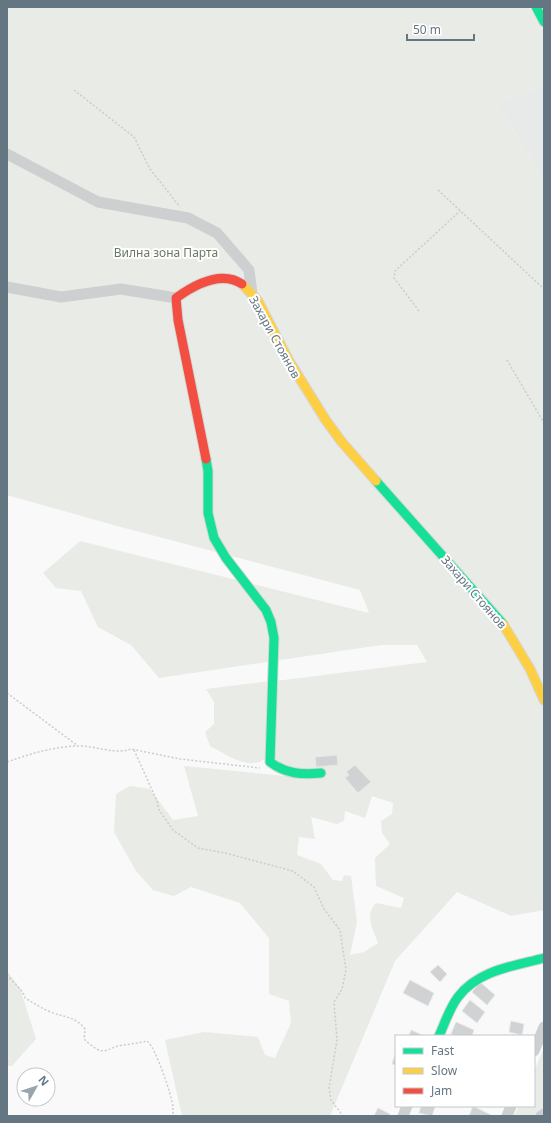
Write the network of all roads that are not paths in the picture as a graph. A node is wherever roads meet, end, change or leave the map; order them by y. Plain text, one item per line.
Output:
1 (536, 7) edge
2 (544, 22) edge
3 (7, 154) edge
4 (7, 287) edge
5 (252, 294) junction
6 (176, 298) junction
7 (544, 700) edge
8 (321, 773) dead end
9 (544, 958) edge
10 (543, 1031) edge
11 (439, 1035) edge
12 (535, 1049) edge
13 (408, 1107) edge
14 (544, 1114) edge
15 (403, 1116) edge
16 (541, 1116) edge

1 - 2 street
3 - 5 street
4 - 6 street
5 - 6 street, Захари Стоянов
5 - 7 street, Захари Стоянов
6 - 8 street
9 - 11 street
10 - 12 street
13 - 15 street
14 - 16 street

